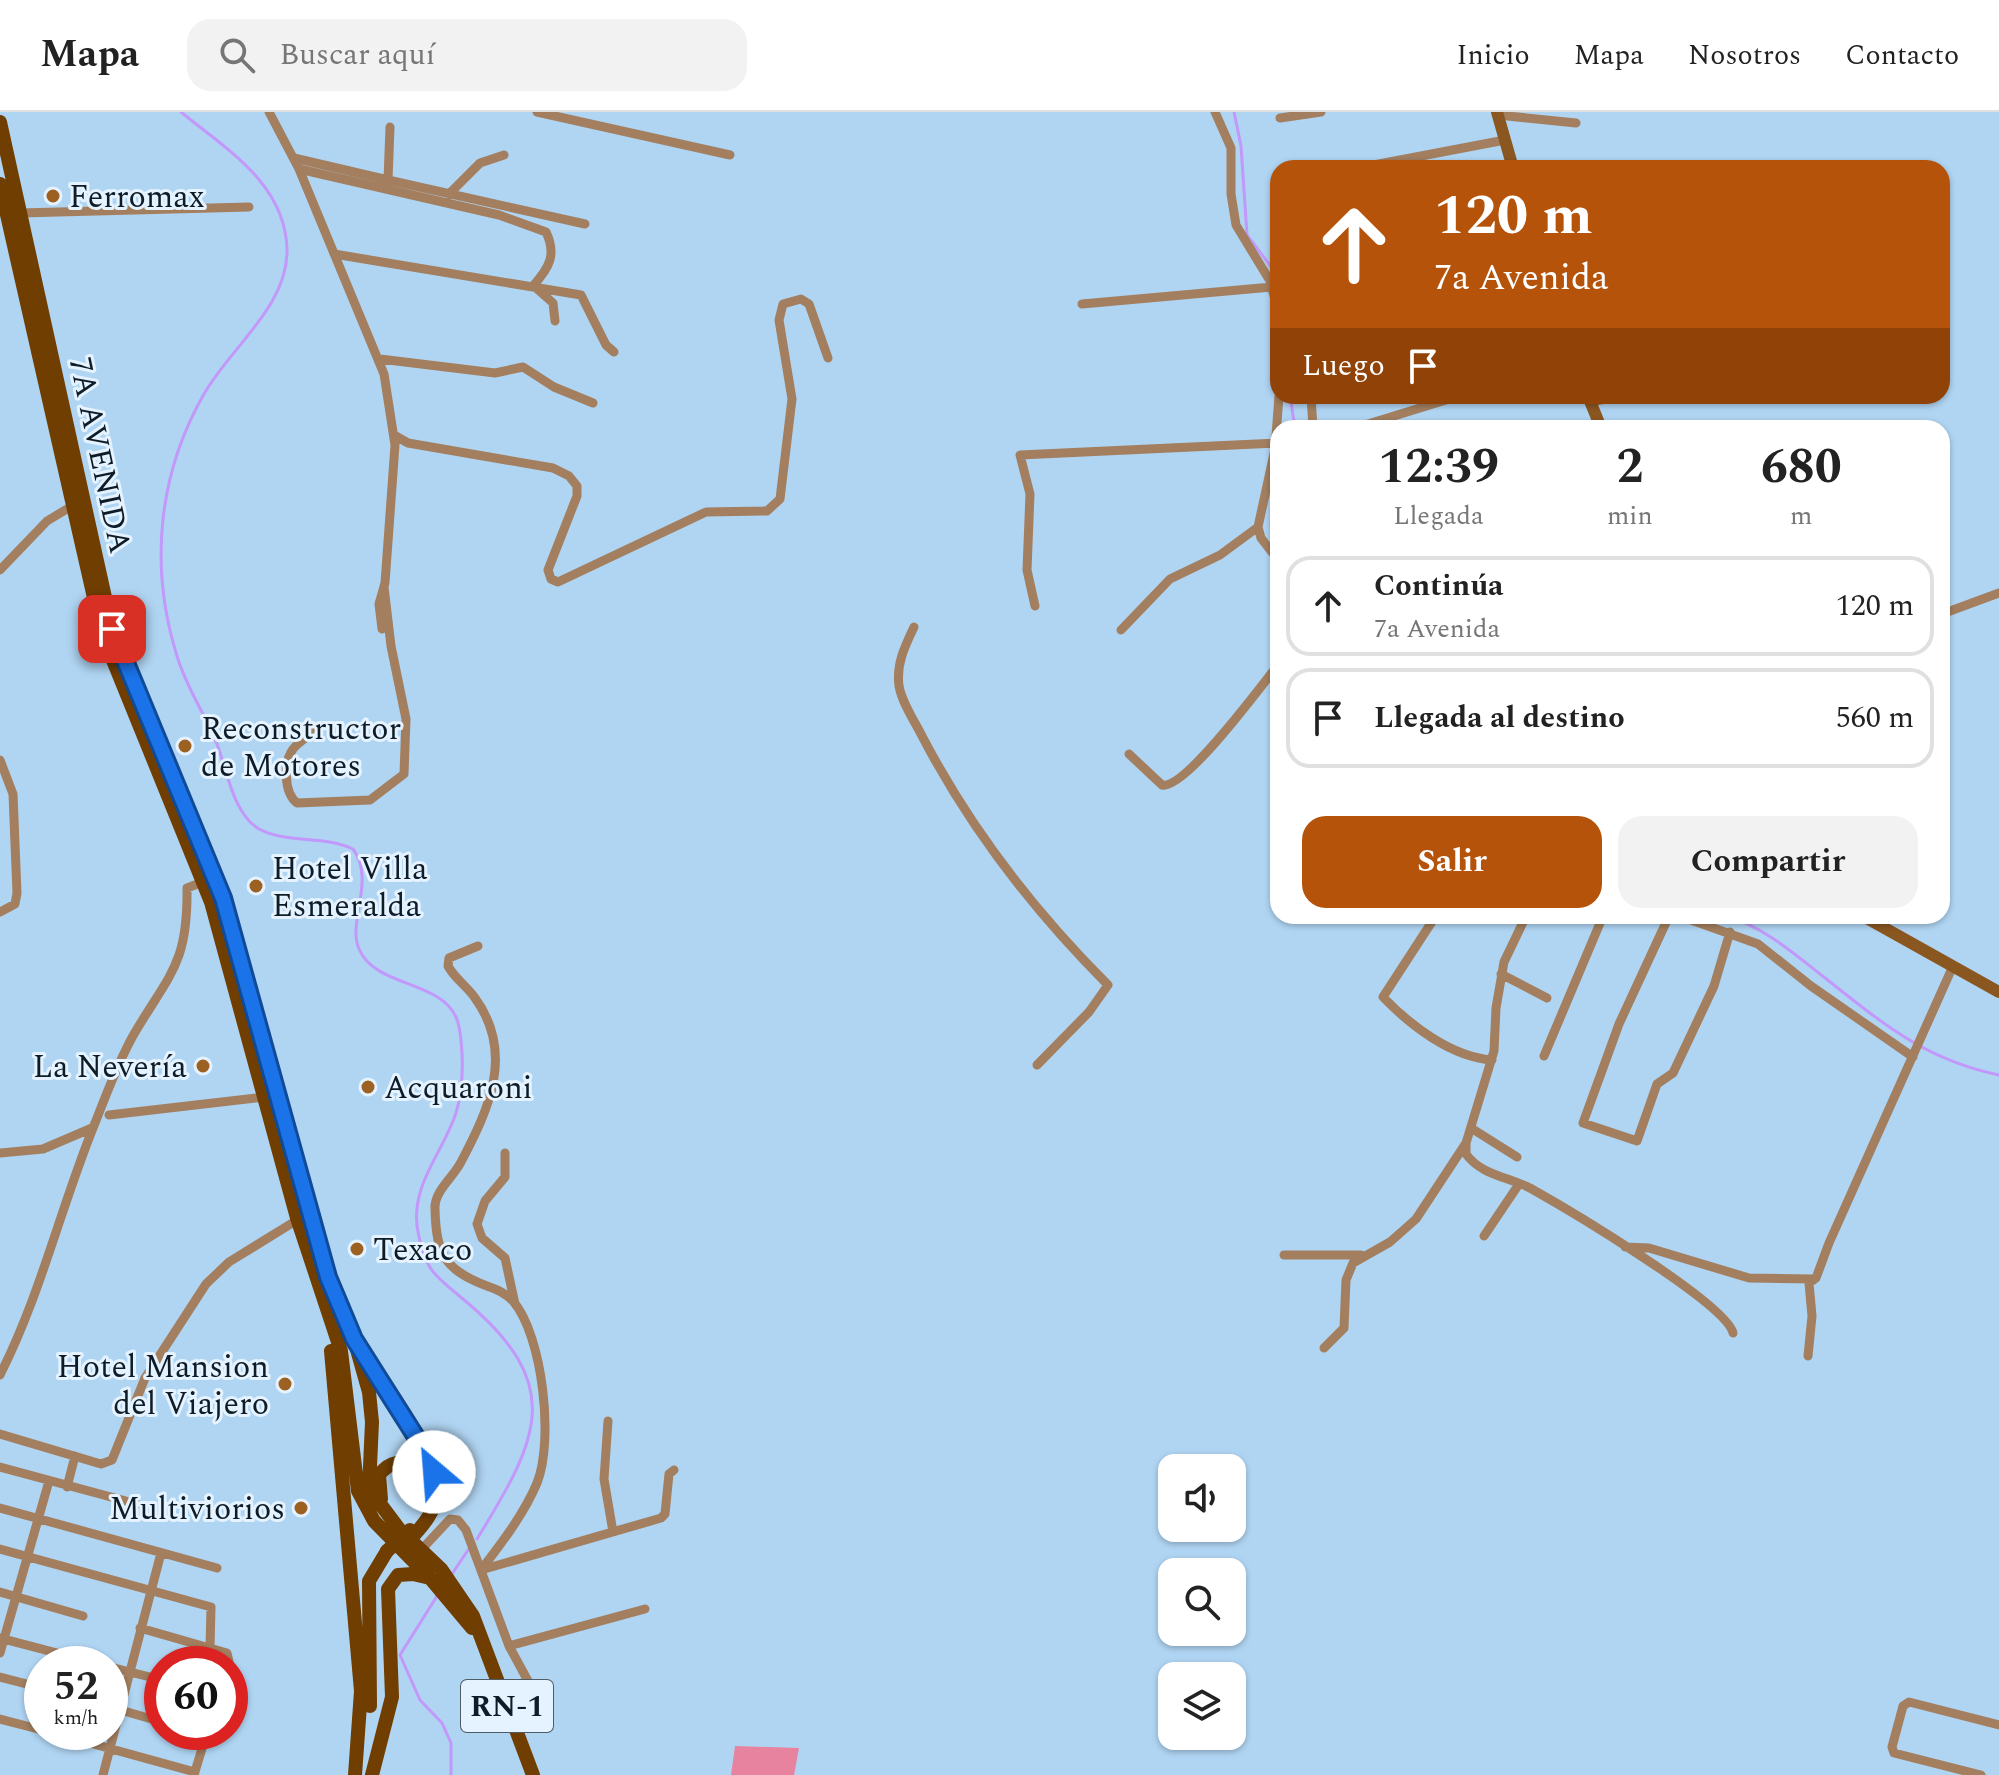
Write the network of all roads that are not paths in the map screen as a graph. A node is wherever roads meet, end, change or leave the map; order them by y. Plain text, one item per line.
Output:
1 (269, 112) edge
2 (537, 112) edge
3 (1215, 112) edge
4 (1321, 112) edge
5 (1498, 114) edge
6 (1280, 118) dead end
7 (0, 122) edge
8 (1576, 123) dead end
9 (390, 127) dead end
10 (1505, 140) junction
11 (504, 155) dead end
12 (730, 155) dead end
13 (294, 158) junction
14 (1400, 160) edge
15 (1511, 160) edge
16 (299, 169) junction
17 (388, 180) junction
18 (0, 184) edge
19 (448, 195) junction
20 (249, 207) dead end
21 (20, 213) junction
22 (585, 224) dead end
23 (334, 254) junction
24 (1270, 284) edge
25 (533, 286) junction
26 (1270, 287) edge
27 (1082, 304) dead end
28 (555, 321) dead end
29 (614, 352) dead end
30 (828, 358) dead end
31 (380, 359) junction
32 (593, 403) dead end
33 (1433, 404) edge
34 (1381, 420) edge
35 (394, 435) junction
36 (1270, 446) edge
37 (1270, 473) edge
38 (72, 506) junction
39 (1258, 527) junction
40 (1270, 550) edge
41 (0, 570) edge
42 (384, 586) junction
43 (1999, 593) edge
44 (1035, 606) dead end
45 (1950, 611) edge
46 (914, 627) dead end
47 (382, 629) dead end
48 (1121, 630) dead end
49 (1270, 675) edge
50 (312, 726) dead end
51 (1129, 754) dead end
52 (0, 760) edge
53 (209, 880) junction
54 (0, 912) edge
55 (1430, 924) edge
56 (1523, 924) edge
57 (1600, 924) edge
58 (1665, 924) edge
59 (1705, 924) edge
60 (1877, 924) edge
61 (1730, 932) junction
62 (478, 946) dead end
63 (1953, 966) junction
64 (1501, 974) junction
65 (1999, 992) edge
66 (1547, 998) dead end
67 (1913, 1054) junction
68 (1544, 1056) dead end
69 (1492, 1060) junction
70 (1037, 1065) dead end
71 (264, 1097) junction
72 (109, 1115) dead end
73 (92, 1128) junction
74 (1471, 1128) junction
75 (1466, 1143) junction
76 (0, 1153) edge
77 (505, 1153) dead end
78 (1517, 1157) dead end
79 (1519, 1184) junction
80 (303, 1217) junction
81 (1484, 1236) dead end
82 (1625, 1247) junction
83 (1368, 1253) junction
84 (1284, 1255) dead end
85 (1816, 1278) junction
86 (515, 1304) junction
87 (326, 1315) junction
88 (1733, 1333) dead end
89 (354, 1339) junction
90 (1324, 1348) dead end
91 (1808, 1356) dead end
92 (0, 1375) edge
93 (608, 1421) dead end
94 (0, 1434) edge
95 (75, 1456) junction
96 (0, 1467) edge
97 (674, 1470) dead end
98 (49, 1481) junction
99 (67, 1487) junction
100 (137, 1504) dead end
101 (0, 1508) edge
102 (384, 1511) junction
103 (38, 1519) junction
104 (412, 1532) junction
105 (613, 1532) junction
106 (0, 1549) edge
107 (421, 1550) junction
108 (161, 1553) junction
109 (390, 1554) junction
110 (28, 1556) junction
111 (217, 1568) dead end
112 (481, 1570) junction
113 (434, 1576) junction
114 (150, 1591) junction
115 (0, 1592) edge
116 (16, 1597) junction
117 (645, 1609) dead end
118 (83, 1616) dead end
119 (140, 1628) junction
120 (2, 1638) edge
121 (32, 1646) edge
122 (203, 1646) edge
123 (210, 1646) edge
124 (509, 1646) junction
125 (0, 1653) edge
126 (128, 1672) joint
127 (144, 1676) edge
128 (0, 1677) edge
129 (24, 1683) edge
130 (501, 1691) junction
131 (0, 1719) edge
132 (24, 1725) edge
133 (1999, 1725) edge
134 (107, 1750) edge
135 (118, 1750) edge
136 (200, 1750) edge
137 (195, 1773) edge
138 (103, 1775) edge
139 (356, 1775) edge
140 (372, 1775) edge
141 (533, 1775) edge
142 (1981, 1775) edge

1 - 13 street
2 - 12 street
3 - 24 street
4 - 6 street
5 - 8 street
5 - 10 street
7 - 21 main road, 7A AVENIDA / RN-1
9 - 17 street
10 - 14 street
10 - 15 street
11 - 19 street
13 - 16 street
13 - 17 street
16 - 23 street
16 - 25 street
17 - 19 street
18 - 38 main road, 7A AVENIDA / RN-1
19 - 22 street
20 - 21 street
21 - 53 main road, 7A AVENIDA / RN-1
23 - 25 street
23 - 31 street
25 - 28 street
25 - 29 street
26 - 27 street
30 - 35 street
31 - 32 street
31 - 35 street
33 - 34 street
35 - 42 street
36 - 44 street
37 - 39 street
38 - 41 street
38 - 53 main road, 7A AVENIDA / RN-1
39 - 40 street
39 - 48 street
42 - 47 street
42 - 50 street
43 - 45 street
46 - 70 street
49 - 51 street
52 - 54 street
53 - 71 main road, 7A AVENIDA / RN-1
53 - 73 street
53 - 80 main road, 7A AVENIDA / RN-1
55 - 69 street
56 - 64 street
57 - 68 street
58 - 61 street
59 - 61 street
60 - 63 street
61 - 67 street
62 - 86 street
63 - 65 street
63 - 67 street
64 - 66 street
64 - 69 street
67 - 85 street
69 - 74 street
71 - 72 street
71 - 80 main road, 7A AVENIDA / RN-1
73 - 76 street
73 - 92 street
74 - 75 street
74 - 78 street
75 - 79 street
75 - 83 street
77 - 86 street
79 - 81 street
79 - 82 street
80 - 87 main road, 7A AVENIDA / RN-1
80 - 89 main road, 7A AVENIDA / RN-1
80 - 95 street
82 - 85 street
82 - 88 street
83 - 84 street
83 - 90 street
85 - 91 street
86 - 112 street
87 - 113 main road, RN-1
87 - 139 main road
89 - 102 main road, RN-1
89 - 104 main road
93 - 105 street
94 - 95 street
95 - 99 street
96 - 98 street
97 - 105 street
98 - 99 street
98 - 103 street
99 - 100 street
101 - 103 street
102 - 104 main road
102 - 107 main road, RN-1
103 - 108 street
103 - 110 street
104 - 109 main road, bridge
105 - 112 street
106 - 110 street
107 - 112 street
107 - 113 main road, RN-1
108 - 111 street
108 - 114 street
109 - 139 main road
109 - 140 main road
110 - 114 street
110 - 116 street
112 - 124 street
113 - 130 main road, RN-1
113 - 140 main road
114 - 119 street
114 - 123 street
115 - 116 street
116 - 118 street
116 - 120 street
117 - 124 street
119 - 122 street
119 - 126 street
120 - 121 street
120 - 125 street
124 - 130 street
126 - 127 street
128 - 129 street
130 - 141 main road, RN-1
131 - 132 street
133 - 142 street
134 - 138 street
135 - 137 street
136 - 137 street

